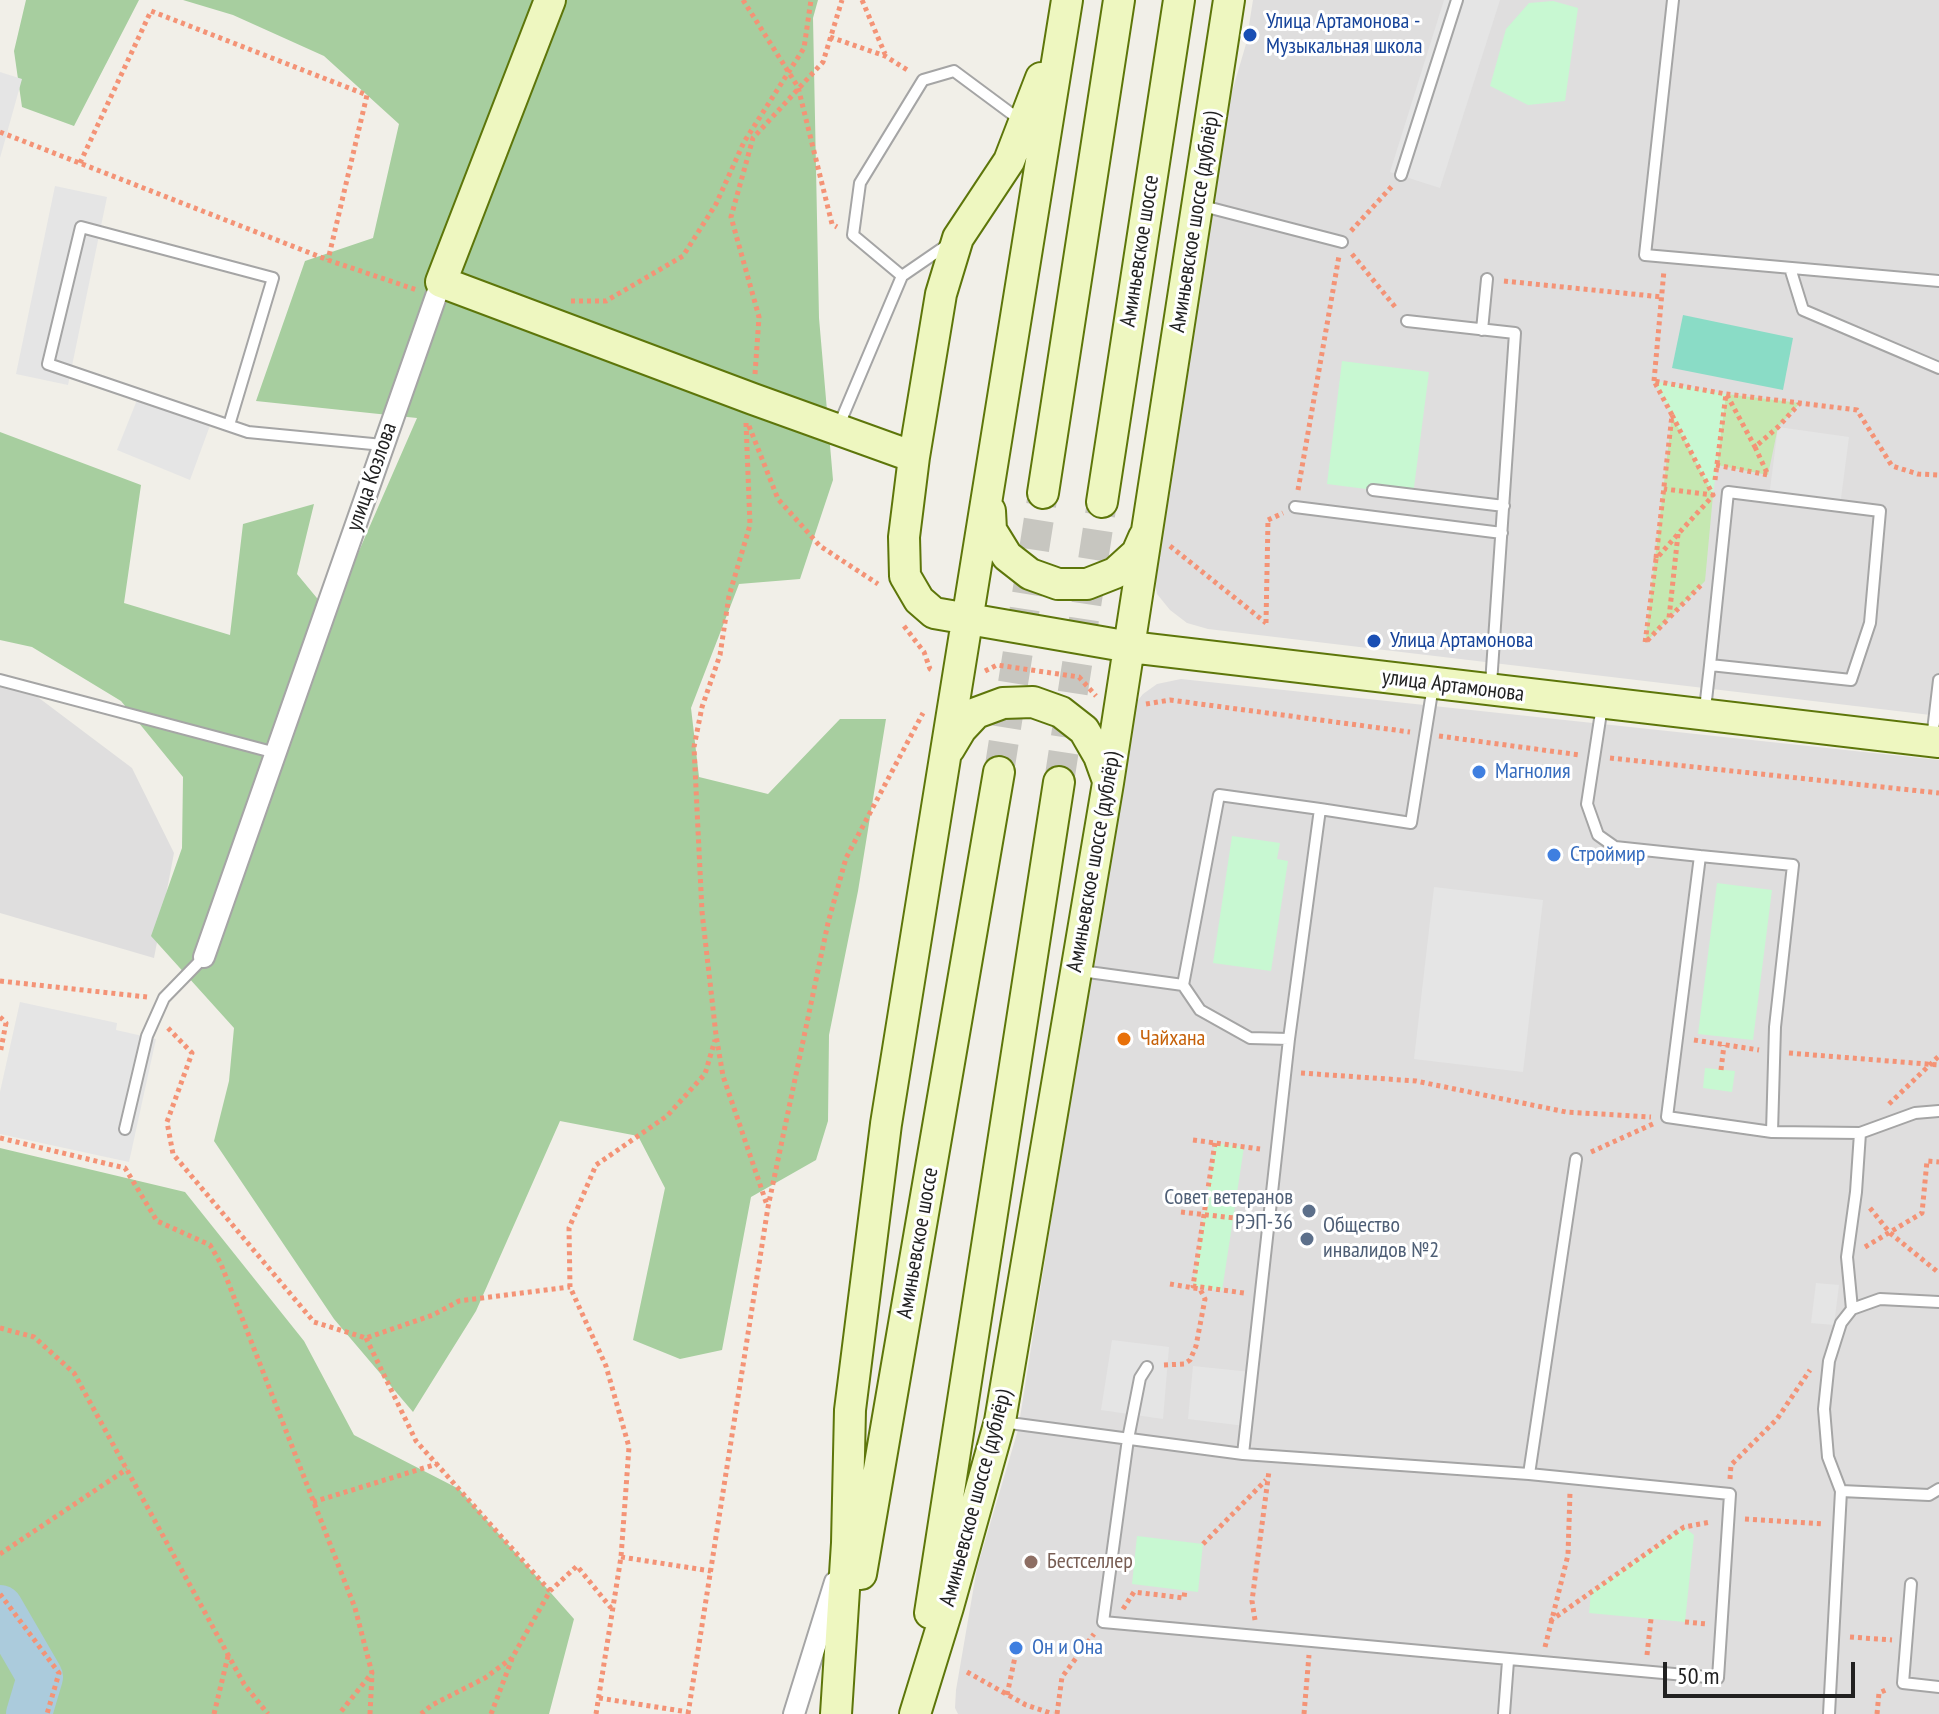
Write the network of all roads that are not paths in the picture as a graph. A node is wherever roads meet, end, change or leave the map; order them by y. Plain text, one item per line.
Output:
1 (550, 0) edge
2 (1119, 0) edge
3 (1179, 0) edge
4 (1229, 0) edge
5 (1457, 0) edge
6 (1673, 0) edge
7 (1067, 2) edge
8 (1025, 123) junction
9 (1401, 175) road end
10 (1197, 204) junction
11 (958, 238) junction
12 (1342, 242) road end
13 (1790, 268) junction
14 (902, 276) junction
15 (1487, 279) road end
16 (1939, 281) edge
17 (439, 289) junction
18 (1407, 321) road end
19 (1482, 330) junction
20 (1939, 368) edge
21 (229, 425) junction
22 (837, 430) junction
23 (383, 445) junction
24 (914, 457) junction
25 (1373, 490) dead end
26 (1043, 493) tunnel mouth
27 (989, 497) junction
28 (1102, 502) tunnel mouth
29 (1504, 506) junction
30 (1295, 507) road end
31 (1158, 533) junction
32 (1502, 533) junction
33 (968, 620) junction
34 (1130, 647) junction
35 (1710, 665) junction
36 (0, 680) edge
37 (1939, 680) edge
38 (1433, 684) junction
39 (1491, 690) junction
40 (1602, 704) junction
41 (1704, 715) junction
42 (1935, 741) edge
43 (276, 753) junction
44 (947, 753) junction
45 (999, 772) tunnel mouth
46 (1059, 782) tunnel mouth
47 (1108, 783) junction
48 (1320, 809) junction
49 (1700, 856) junction
50 (204, 957) joint
51 (1076, 970) junction
52 (1183, 985) junction
53 (1289, 1039) junction
54 (1939, 1111) edge
55 (125, 1129) dead end
56 (1772, 1132) junction
57 (1860, 1133) junction
58 (1576, 1159) dead end
59 (1939, 1302) edge
60 (1852, 1309) junction
61 (1147, 1367) road end
62 (1000, 1421) junction
63 (1128, 1439) junction
64 (1243, 1454) junction
65 (1529, 1474) junction
66 (1939, 1489) edge
67 (1841, 1491) junction
68 (847, 1543) junction
69 (1911, 1584) dead end
70 (1508, 1661) junction
71 (1939, 1687) edge
72 (794, 1714) edge
73 (837, 1714) edge
74 (914, 1714) edge
75 (1504, 1714) edge
76 (1829, 1714) edge

1 - 17 main road, улица Козлова
2 - 26 main road
3 - 28 main road, Аминьевское шоссе
4 - 10 main road, Аминьевское шоссе (дублёр)
5 - 9 lane
6 - 13 lane
7 - 8 main road, улица Артамонова
7 - 27 main road
8 - 11 main road, улица Артамонова
8 - 14 lane
10 - 12 lane
10 - 31 main road, Аминьевское шоссе (дублёр)
11 - 14 lane
11 - 24 main road, улица Артамонова
13 - 16 lane
13 - 20 lane
14 - 22 lane
15 - 19 lane
17 - 22 main road
17 - 23 street, улица Козлова
18 - 19 lane
19 - 29 lane
21 - 21 lane
21 - 23 lane
22 - 24 main road
23 - 43 street, улица Козлова
24 - 33 main road, улица Артамонова
25 - 29 lane
27 - 31 main road
27 - 33 main road
29 - 32 lane
30 - 32 lane
31 - 34 main road, Аминьевское шоссе (дублёр)
32 - 39 lane
33 - 34 main road, улица Артамонова
33 - 44 main road
34 - 38 main road, улица Артамонова
34 - 47 main road, Аминьевское шоссе (дублёр)
35 - 35 lane
35 - 41 lane
36 - 43 lane
37 - 42 lane
38 - 39 main road, улица Артамонова
38 - 48 lane
39 - 40 main road, улица Артамонова
40 - 41 main road, улица Артамонова
40 - 49 lane
41 - 42 main road, улица Артамонова
43 - 50 street, улица Козлова
44 - 47 main road
44 - 68 main road
45 - 73 main road, Аминьевское шоссе
46 - 74 main road
47 - 51 main road, Аминьевское шоссе (дублёр)
48 - 52 lane
48 - 53 lane
49 - 56 lane
49 - 56 lane
50 - 55 lane
51 - 52 lane
51 - 62 main road, Аминьевское шоссе (дублёр)
52 - 53 lane
53 - 64 lane
54 - 57 lane
56 - 57 lane
57 - 60 lane
58 - 65 lane
59 - 60 lane
60 - 67 lane
61 - 63 lane
62 - 63 lane
62 - 74 main road, Аминьевское шоссе (дублёр)
63 - 64 lane
63 - 70 lane
64 - 65 lane
65 - 70 lane
66 - 67 lane
67 - 76 lane
68 - 72 street
68 - 73 main road
69 - 71 lane
70 - 75 lane

